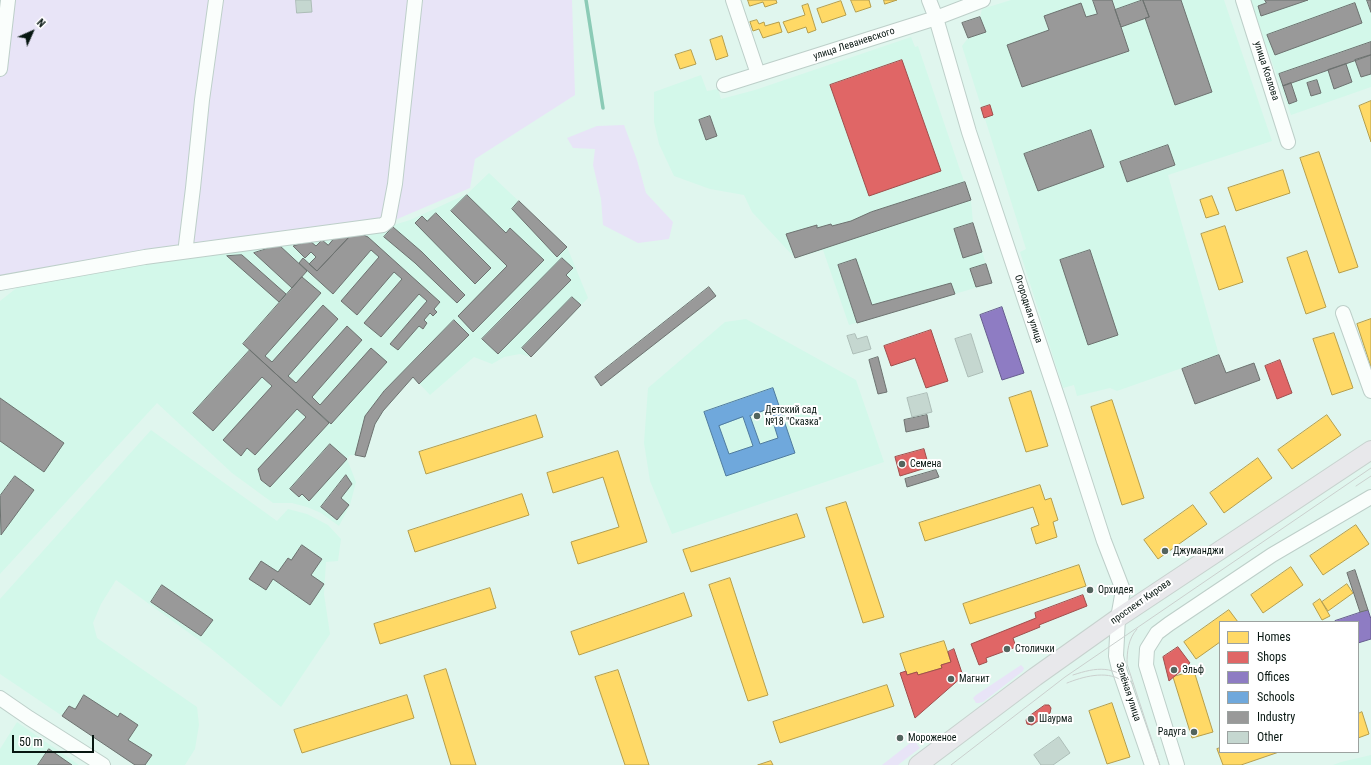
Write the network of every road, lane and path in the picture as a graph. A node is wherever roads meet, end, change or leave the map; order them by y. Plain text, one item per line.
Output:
1 (8, 0) edge
2 (216, 0) edge
3 (415, 0) edge
4 (733, 0) edge
5 (929, 0) edge
6 (983, 0) edge
7 (1243, 0) edge
8 (936, 18) junction
9 (0, 69) edge
10 (758, 74) junction
11 (724, 85) dead end
12 (1288, 142) dead end
13 (186, 245) dead end
14 (0, 283) edge
15 (1344, 313) dead end
16 (1371, 391) edge
17 (1371, 450) edge
18 (1371, 497) edge
19 (1118, 618) junction
20 (0, 698) edge
21 (103, 765) edge
22 (918, 765) edge
23 (1152, 765) edge
24 (1177, 765) edge

1 - 9 street
2 - 13 street
3 - 14 street
4 - 10 street
5 - 8 street, Огородная улица
6 - 8 street, улица Леваневского
7 - 12 street, улица Козлова
8 - 10 street, улица Леваневского
8 - 19 street, Огородная улица
10 - 11 street, улица Леваневского
15 - 16 street
17 - 19 main road, проспект Кирова
18 - 24 street
19 - 22 main road, проспект Кирова
19 - 23 street, Зелёная улица
20 - 21 street

